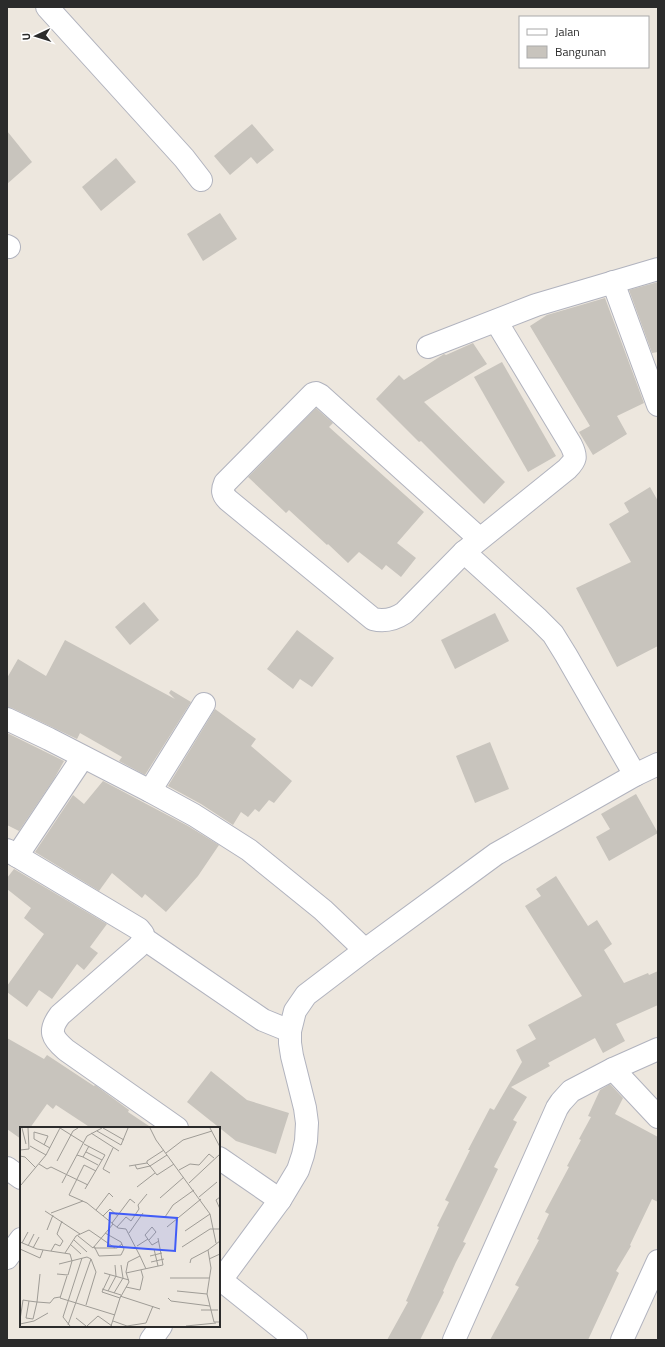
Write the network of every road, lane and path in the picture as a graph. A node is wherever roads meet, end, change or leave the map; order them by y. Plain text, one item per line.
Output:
1 (47, 7) edge
2 (201, 180) dead end
3 (658, 269) edge
4 (613, 282) junction
5 (496, 321) junction
6 (428, 347) dead end
7 (658, 405) edge
8 (472, 546) junction
9 (204, 704) dead end
10 (7, 718) edge
11 (83, 757) junction
12 (658, 764) edge
13 (635, 774) junction
14 (150, 791) junction
15 (12, 853) edge
16 (143, 938) junction
17 (365, 950) junction
18 (290, 1031) junction
19 (658, 1049) edge
20 (614, 1069) junction
21 (658, 1117) edge
22 (176, 1127) edge
23 (220, 1159) edge
24 (7, 1168) edge
25 (20, 1177) edge
26 (280, 1200) junction
27 (20, 1240) edge
28 (7, 1258) edge
29 (658, 1261) edge
30 (220, 1280) edge
31 (160, 1327) edge
32 (151, 1340) edge
33 (296, 1340) edge
34 (454, 1340) edge
35 (622, 1340) edge

1 - 2 street
3 - 4 street
4 - 5 street
4 - 7 street
5 - 6 street
5 - 8 street
8 - 8 street
8 - 13 street
9 - 14 street
10 - 11 street
11 - 14 street
11 - 15 street
12 - 13 street
13 - 17 street
14 - 17 street
15 - 16 street
16 - 18 street
16 - 22 street
17 - 18 street
18 - 26 street
19 - 20 street
20 - 21 street
20 - 34 street
23 - 26 street
24 - 25 street
26 - 30 street
27 - 28 street
29 - 35 street
30 - 33 street
31 - 32 street

